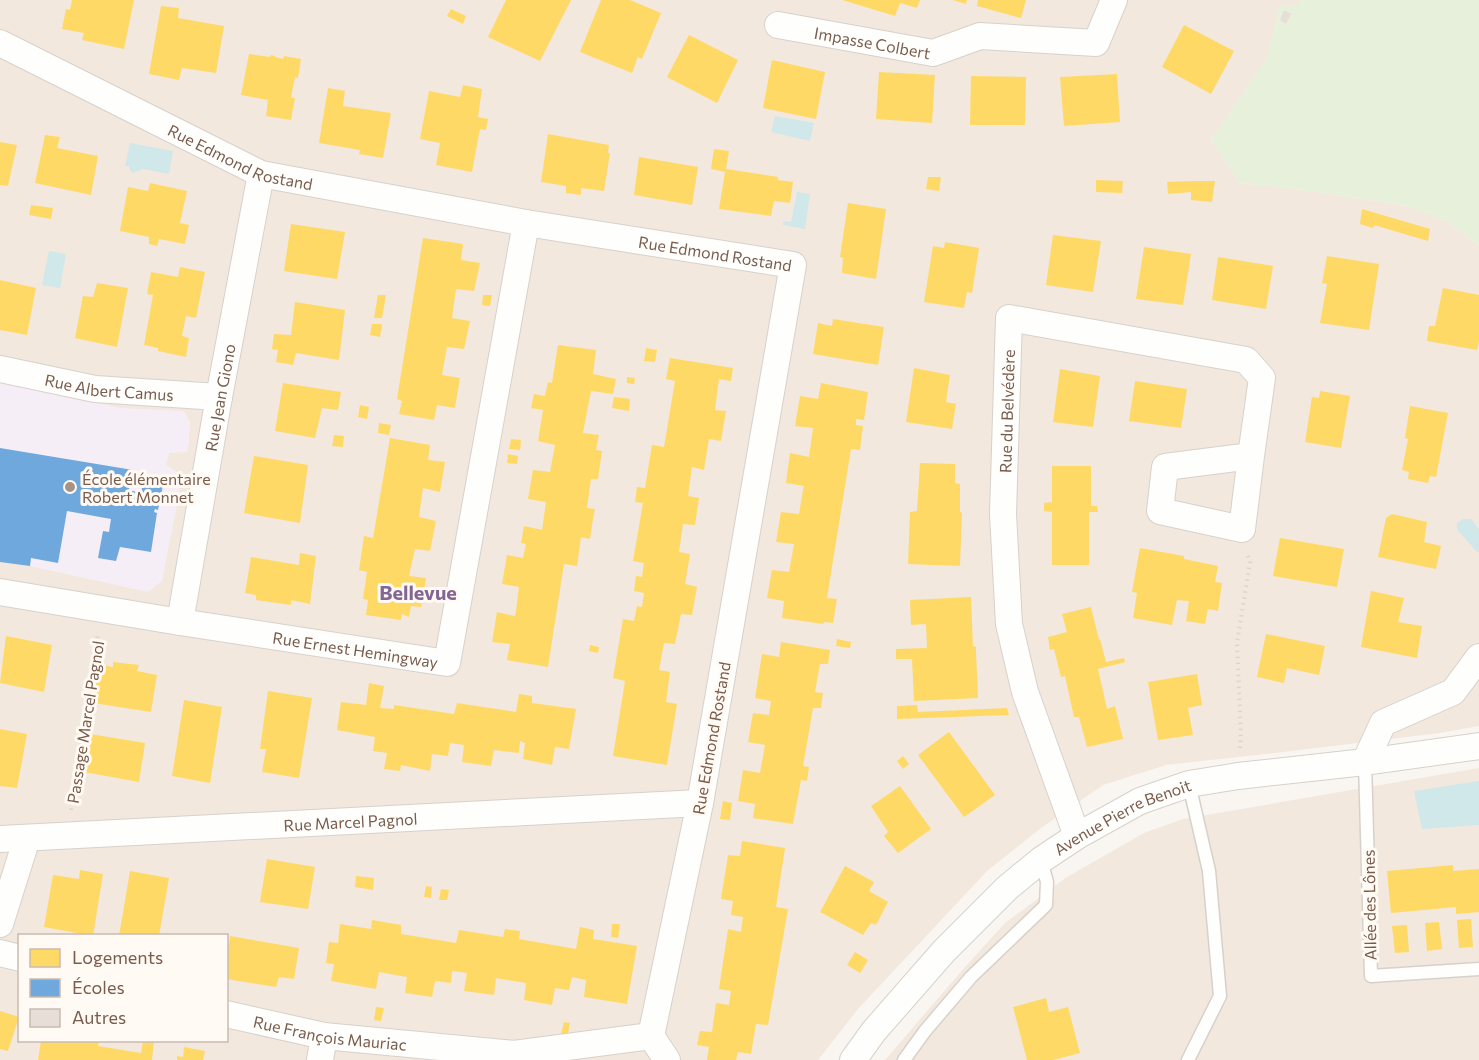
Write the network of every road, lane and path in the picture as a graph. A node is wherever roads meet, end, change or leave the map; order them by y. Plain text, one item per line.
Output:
1 (1114, 0) edge
2 (778, 25) dead end
3 (0, 43) edge
4 (261, 174) junction
5 (526, 223) junction
6 (0, 369) edge
7 (219, 397) junction
8 (1251, 456) junction
9 (1242, 529) junction
10 (0, 592) edge
11 (102, 609) junction
12 (180, 622) junction
13 (1479, 657) edge
14 (1479, 747) edge
15 (1365, 762) junction
16 (1238, 776) junction
17 (1189, 784) junction
18 (700, 802) junction
19 (67, 836) junction
20 (1077, 836) junction
21 (27, 838) junction
22 (0, 839) edge
23 (1041, 860) junction
24 (0, 924) edge
25 (0, 953) edge
26 (18, 958) edge
27 (1479, 969) edge
28 (228, 1015) edge
29 (651, 1036) junction
30 (322, 1048) edge
31 (667, 1060) edge
32 (853, 1060) edge
33 (904, 1060) edge
34 (1188, 1060) edge

1 - 2 street, Impasse Colbert
3 - 4 street, Rue Edmond Rostand
4 - 5 street, Rue Edmond Rostand
4 - 7 street, Rue Jean Giono
5 - 12 street, Rue Ernest Hemingway
5 - 18 street, Rue Edmond Rostand
6 - 7 street, Rue Albert Camus
7 - 12 street, Rue Jean Giono
8 - 9 street, Rue du Belvédère
8 - 9 street
8 - 20 street, Rue du Belvédère
9 - 16 path
10 - 11 street, Rue Ernest Hemingway
11 - 12 street, Rue Ernest Hemingway
11 - 19 path, Passage Marcel Pagnol
13 - 15 street
14 - 15 street, Avenue Pierre Benoit
15 - 16 street, Avenue Pierre Benoit
15 - 27 lane, Allée des Lônes
16 - 17 street, Avenue Pierre Benoit
17 - 20 street, Avenue Pierre Benoit
17 - 34 lane
18 - 19 street, Rue Marcel Pagnol
18 - 29 street, Rue Edmond Rostand
19 - 21 street, Rue Marcel Pagnol
20 - 23 street, Avenue Pierre Benoit
21 - 22 street, Rue Marcel Pagnol
21 - 24 street
23 - 32 street, Avenue Pierre Benoit
23 - 33 lane
25 - 26 street
28 - 30 street, Rue François Mauriac
29 - 30 street, Rue François Mauriac
29 - 31 street

